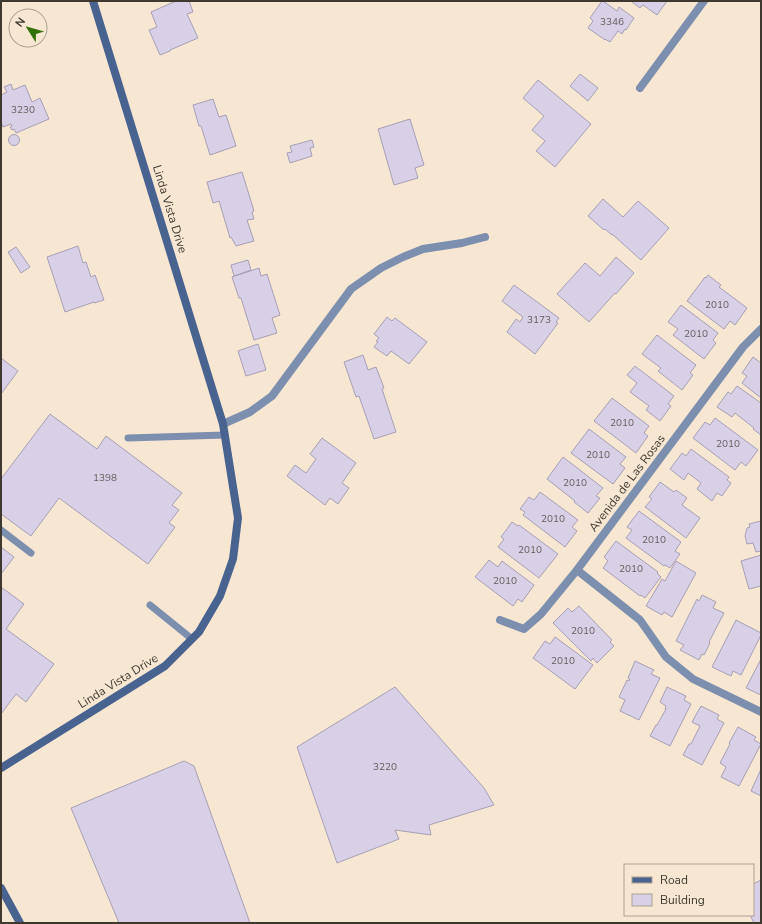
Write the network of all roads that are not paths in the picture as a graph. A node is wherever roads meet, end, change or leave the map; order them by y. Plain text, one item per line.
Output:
1 (93, 1) edge
2 (704, 1) edge
3 (640, 88) dead end
4 (485, 237) dead end
5 (761, 329) edge
6 (223, 424) junction
7 (225, 435) junction
8 (128, 438) dead end
9 (1, 530) edge
10 (31, 553) dead end
11 (577, 570) junction
12 (150, 605) dead end
13 (500, 620) dead end
14 (192, 639) junction
15 (761, 712) edge
16 (1, 768) edge
17 (1, 888) edge
18 (20, 923) edge

1 - 6 street, Linda Vista Drive
2 - 3 street
4 - 6 street
5 - 11 street, Avenida de Las Rosas
6 - 7 street, Linda Vista Drive
7 - 8 lane
7 - 14 street, Linda Vista Drive
9 - 10 lane
11 - 13 street, Avenida de Las Rosas
11 - 15 street
12 - 14 lane
14 - 16 street, Linda Vista Drive
17 - 18 street

